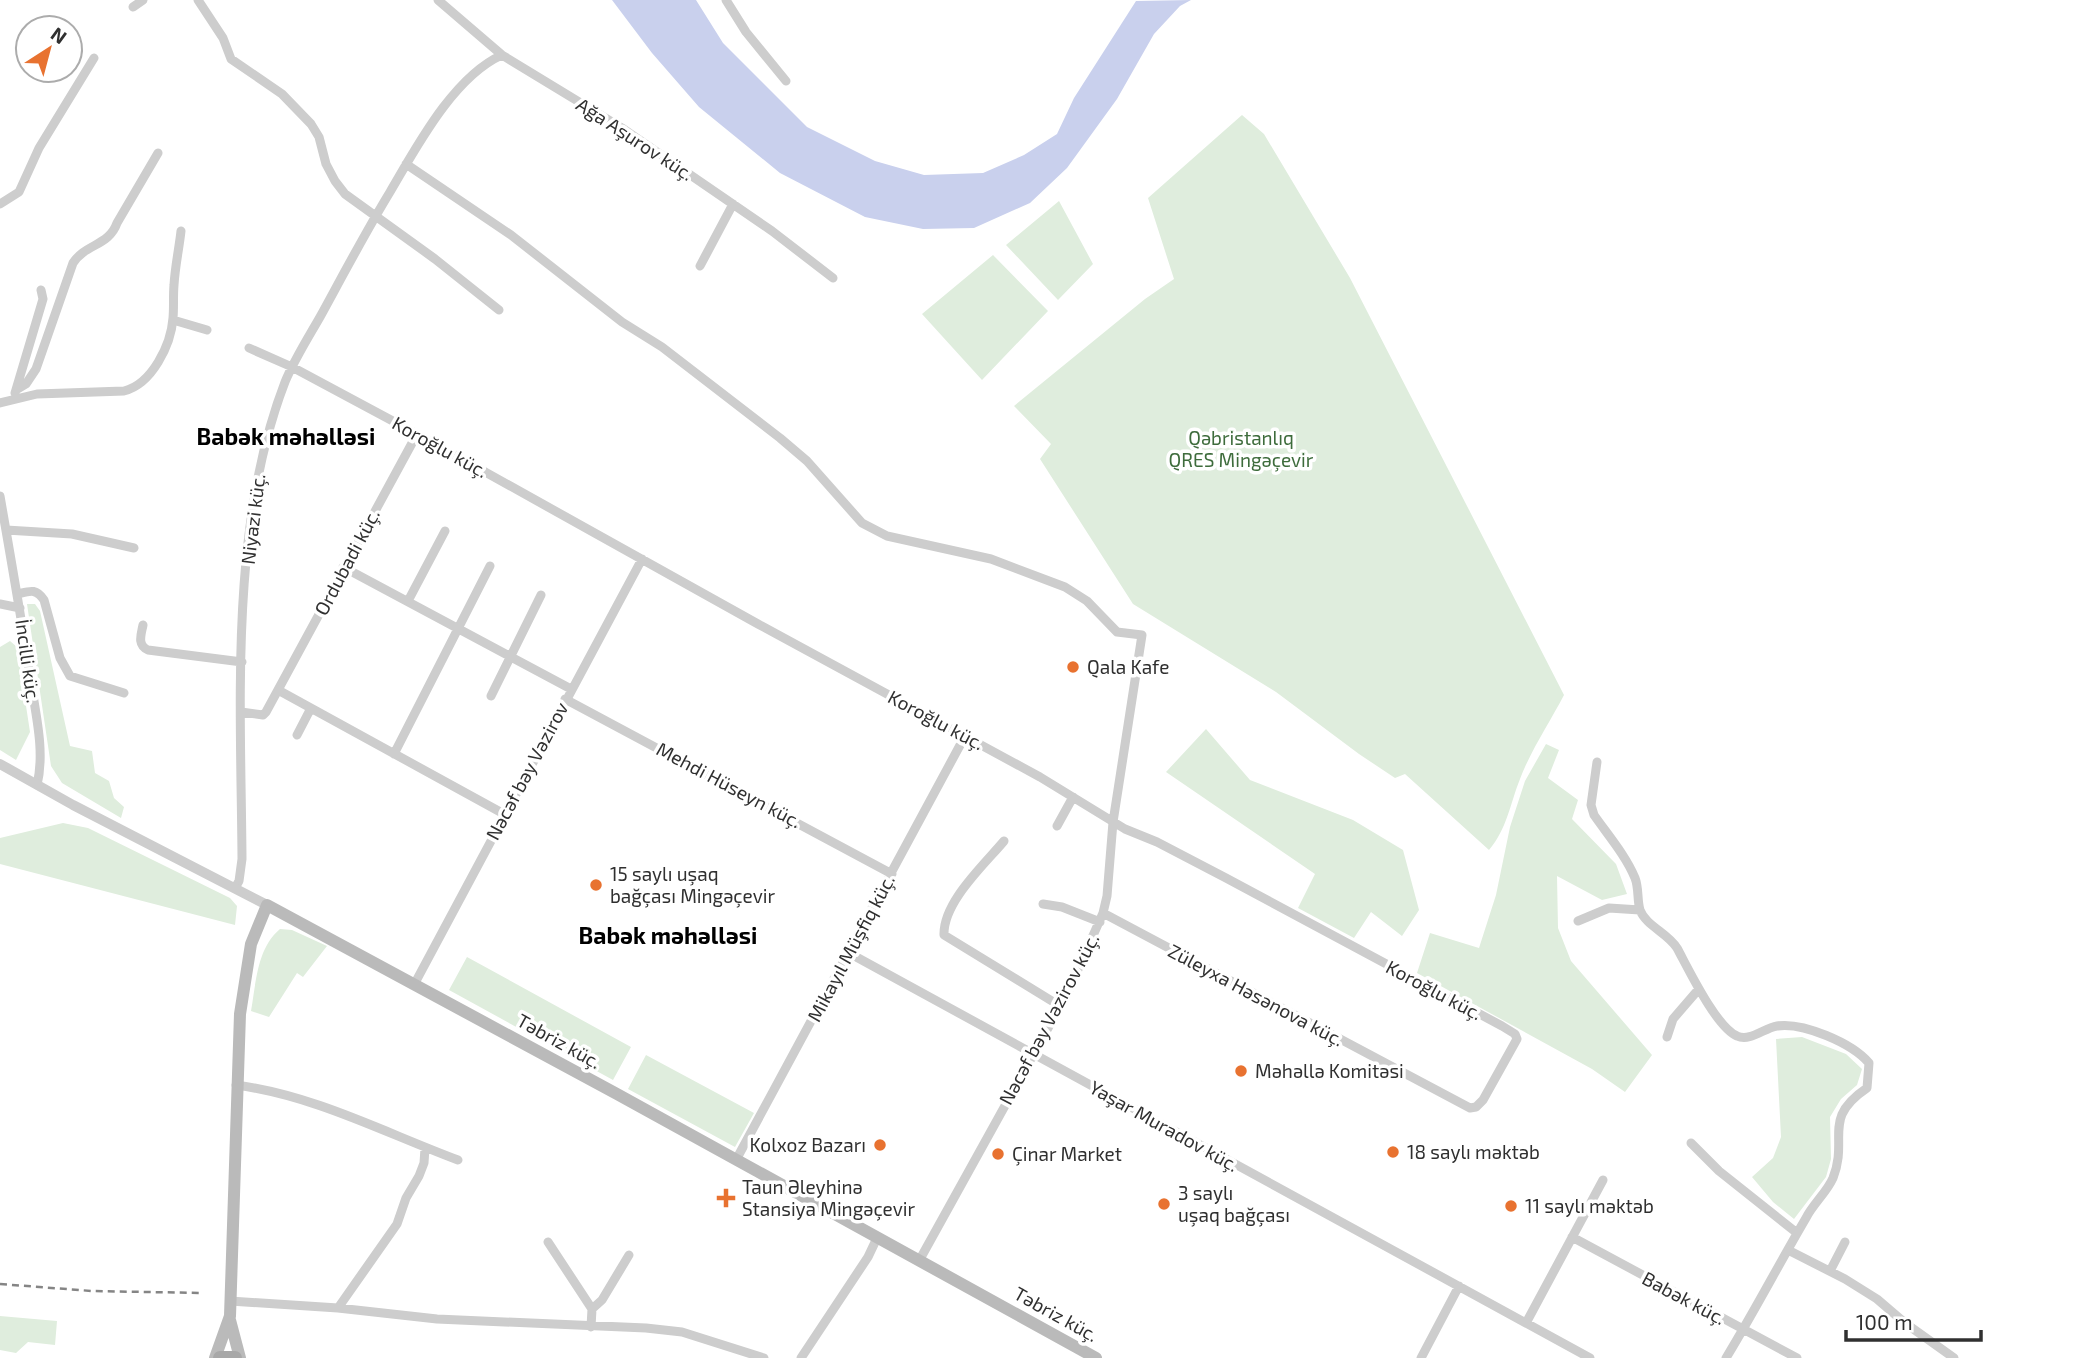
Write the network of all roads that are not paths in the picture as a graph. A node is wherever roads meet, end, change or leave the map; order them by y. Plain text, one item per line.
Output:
1 (143, 0) edge
2 (198, 0) edge
3 (438, 0) edge
4 (726, 0) edge
5 (133, 7) dead end
6 (502, 55) junction
7 (94, 58) dead end
8 (786, 81) dead end
9 (158, 153) dead end
10 (406, 164) junction
11 (0, 204) edge
12 (733, 204) junction
13 (375, 217) junction
14 (181, 231) dead end
15 (701, 266) dead end
16 (833, 278) dead end
17 (41, 290) dead end
18 (499, 310) dead end
19 (173, 320) junction
20 (207, 330) dead end
21 (249, 348) dead end
22 (292, 367) junction
23 (15, 394) junction
24 (0, 403) edge
25 (417, 433) junction
26 (0, 496) edge
27 (6, 530) junction
28 (445, 531) dead end
29 (134, 548) dead end
30 (642, 559) junction
31 (490, 566) dead end
32 (343, 567) junction
33 (18, 594) junction
34 (541, 595) dead end
35 (408, 601) junction
36 (0, 604) edge
37 (20, 608) junction
38 (143, 625) dead end
39 (458, 628) junction
40 (510, 656) junction
41 (242, 662) junction
42 (571, 689) junction
43 (278, 690) junction
44 (124, 693) dead end
45 (491, 696) dead end
46 (565, 699) junction
47 (311, 708) junction
48 (241, 712) junction
49 (297, 735) dead end
50 (965, 736) junction
51 (394, 754) junction
52 (1597, 762) dead end
53 (0, 764) edge
54 (37, 785) junction
55 (1073, 797) junction
56 (505, 814) junction
57 (1113, 822) junction
58 (1057, 826) dead end
59 (1004, 841) dead end
60 (892, 874) junction
61 (235, 888) junction
62 (1043, 904) dead end
63 (267, 905) junction
64 (1640, 910) junction
65 (1101, 918) junction
66 (1578, 921) dead end
67 (849, 953) junction
68 (415, 983) junction
69 (1698, 990) junction
70 (1060, 1006) junction
71 (1667, 1037) dead end
72 (1032, 1054) junction
73 (236, 1085) junction
74 (1483, 1100) joint
75 (1691, 1143) dead end
76 (425, 1148) junction
77 (458, 1160) dead end
78 (736, 1160) junction
79 (1603, 1180) dead end
80 (1797, 1233) junction
81 (1572, 1237) junction
82 (877, 1238) junction
83 (548, 1242) dead end
84 (1844, 1242) dead end
85 (1788, 1250) junction
86 (629, 1255) dead end
87 (919, 1261) junction
88 (1830, 1271) junction
89 (1459, 1286) junction
90 (230, 1301) junction
91 (338, 1308) junction
92 (592, 1309) junction
93 (230, 1316) junction
94 (1526, 1323) junction
95 (591, 1327) junction
96 (1743, 1329) junction
97 (217, 1358) edge
98 (238, 1358) edge
99 (764, 1358) edge
100 (801, 1358) edge
101 (1096, 1358) edge
102 (1421, 1358) edge
103 (1590, 1358) edge
104 (1726, 1358) edge
105 (1797, 1358) edge
106 (1954, 1358) edge

1 - 5 street
2 - 13 street
3 - 6 street, Ağa Aşurov küç.
4 - 8 street
6 - 10 street, Niyazi küç.
6 - 12 street, Ağa Aşurov küç.
7 - 11 street
9 - 23 street
10 - 13 street, Niyazi küç.
10 - 57 street, Nəcəf bəy Vəzirov küç.
12 - 15 street
12 - 16 street, Ağa Aşurov küç.
13 - 18 street
13 - 22 street, Niyazi küç.
14 - 19 street
17 - 23 street
19 - 20 street
19 - 23 street
21 - 22 street, Koroğlu küç.
22 - 25 street, Koroğlu küç.
22 - 41 street, Niyazi küç.
23 - 24 street
25 - 30 street, Koroğlu küç.
25 - 32 street, Ordubadi küç.
26 - 27 street, İncilli küç.
27 - 29 street
27 - 33 street, İncilli küç.
28 - 35 street
30 - 42 street, Nəcəf bəy Vəzirov
30 - 50 street, Koroğlu küç.
31 - 39 street
32 - 35 street
32 - 43 street, Ordubadi küç.
33 - 37 street, İncilli küç.
33 - 44 street
34 - 40 street
35 - 39 street
36 - 37 street
37 - 54 street, İncilli küç.
38 - 41 street
39 - 40 street
39 - 51 street
40 - 42 street
40 - 45 street
41 - 48 street, Niyazi küç.
42 - 46 street, Nəcəf bəy Vəzirov
43 - 47 street
43 - 48 street, Ordubadi küç.
46 - 56 street, Nəcəf bəy Vəzirov
46 - 60 street, Mehdi Hüseyn küç.
47 - 49 street
47 - 51 street
48 - 61 street, Niyazi küç.
50 - 55 street, Koroğlu küç.
50 - 60 street, Mikayıl Müşfiq küç.
51 - 56 street
52 - 64 street
53 - 54 street, Təbriz küç.
54 - 61 street, Təbriz küç.
55 - 57 street, Koroğlu küç.
55 - 58 street
56 - 68 street, Nəcəf bəy Vəzirov
57 - 65 street, Nəcəf bəy Vəzirov küç.
57 - 74 street, Koroğlu küç.
59 - 70 street
60 - 67 street, Mikayıl Müşfiq küç.
61 - 63 street, Təbriz küç.
62 - 65 street
63 - 68 main road, Təbriz küç.
63 - 73 main road
64 - 66 street
64 - 69 street
65 - 70 street, Nəcəf bəy Vəzirov küç.
65 - 74 street, Züleyxa Həsənova küç.
67 - 72 street, Yaşar Muradov küç.
67 - 78 street, Mikayıl Müşfiq küç.
68 - 78 main road, Təbriz küç.
69 - 71 street
69 - 80 street
70 - 72 street, Nəcəf bəy Vəzirov küç.
72 - 87 street, Nəcəf bəy Vəzirov küç.
72 - 89 street, Yaşar Muradov küç.
73 - 76 street
73 - 90 main road
75 - 80 street
76 - 77 street
76 - 91 street
78 - 82 main road, Təbriz küç.
79 - 81 street
80 - 85 street
81 - 94 street
81 - 96 street, Babək küç.
82 - 87 main road, Təbriz küç.
82 - 100 street
83 - 92 street
84 - 88 street
85 - 88 street
85 - 96 street
86 - 92 street
87 - 101 main road, Təbriz küç.
88 - 106 street
89 - 94 street, Yaşar Muradov küç.
89 - 102 street
90 - 91 street
90 - 93 main road
91 - 95 street
92 - 95 street
93 - 97 main road
93 - 98 main road
94 - 103 street, Yaşar Muradov küç.
95 - 99 street
96 - 104 street
96 - 105 street, Babək küç.
97 - 98 main road

